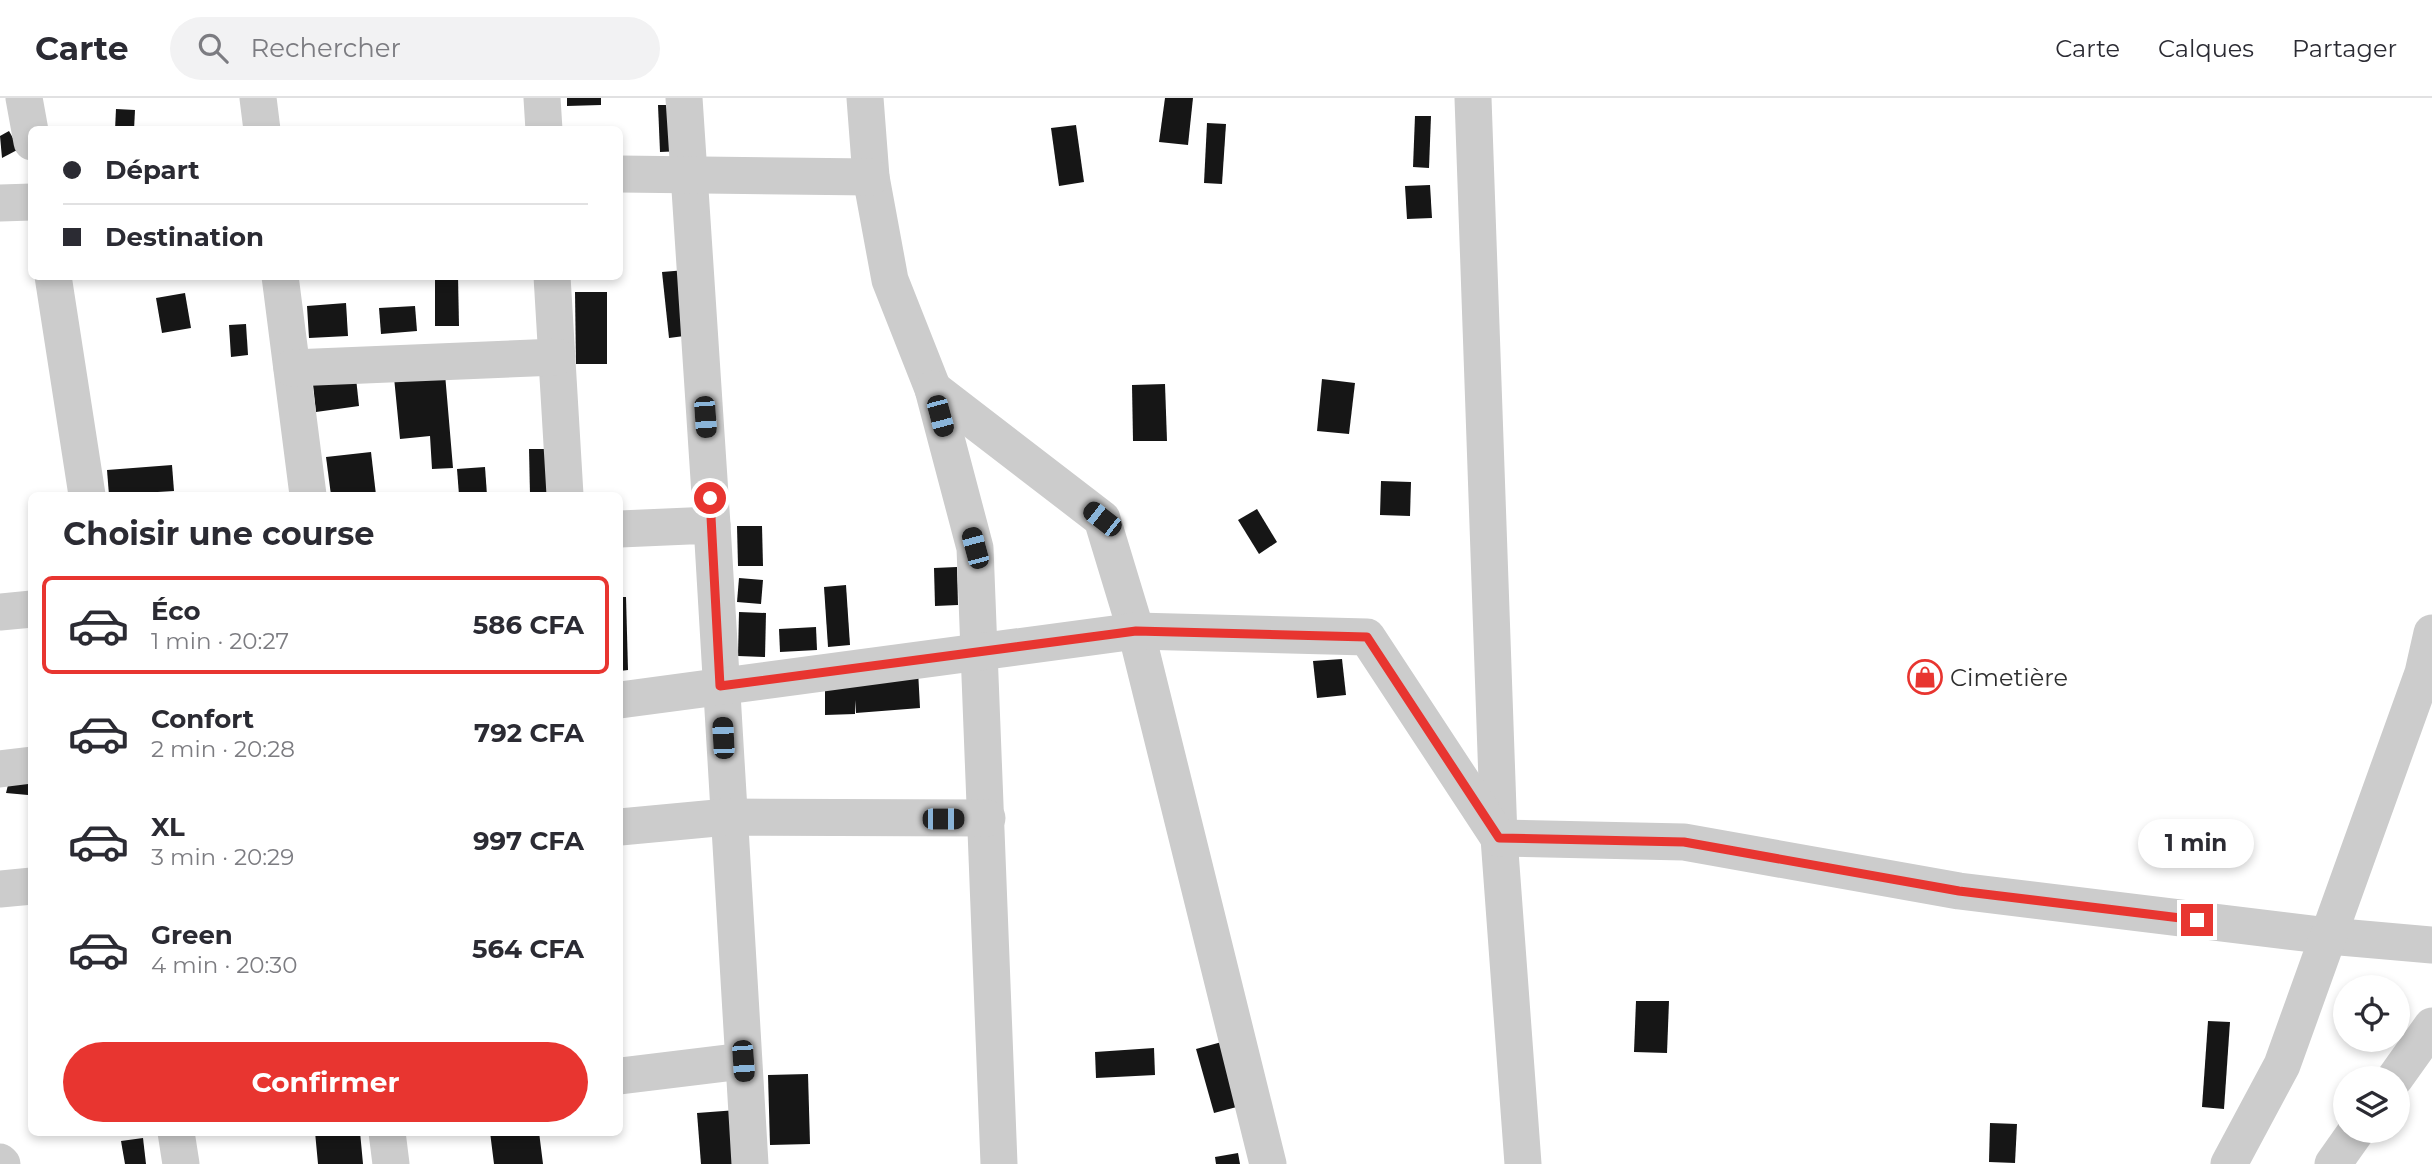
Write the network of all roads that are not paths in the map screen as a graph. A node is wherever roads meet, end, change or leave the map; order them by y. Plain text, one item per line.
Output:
1 (24, 98) edge
2 (258, 98) edge
3 (542, 98) edge
4 (684, 98) edge
5 (865, 98) edge
6 (1473, 98) edge
7 (29, 126) edge
8 (262, 126) edge
9 (544, 126) edge
10 (623, 174) edge
11 (688, 175) junction
12 (871, 177) junction
13 (28, 202) edge
14 (0, 203) edge
15 (54, 280) edge
16 (281, 280) edge
17 (552, 280) edge
18 (557, 357) junction
19 (292, 368) junction
20 (933, 389) junction
21 (87, 492) edge
22 (308, 492) edge
23 (565, 492) edge
24 (712, 525) junction
25 (623, 529) edge
26 (28, 609) edge
27 (0, 612) edge
28 (1136, 631) junction
29 (2432, 633) edge
30 (979, 652) junction
31 (720, 686) junction
32 (623, 700) edge
33 (28, 766) edge
34 (0, 769) edge
35 (727, 817) junction
36 (987, 818) junction
37 (623, 828) edge
38 (1499, 838) junction
39 (28, 886) edge
40 (0, 889) edge
41 (2329, 936) junction
42 (2432, 945) edge
43 (2432, 1026) edge
44 (743, 1061) junction
45 (2404, 1066) edge
46 (623, 1076) edge
47 (177, 1136) edge
48 (388, 1136) edge
49 (2348, 1143) edge
50 (181, 1164) edge
51 (391, 1164) edge
52 (750, 1164) edge
53 (999, 1164) edge
54 (1269, 1164) edge
55 (1523, 1164) edge
56 (2229, 1164) edge
57 (2333, 1164) edge

1 - 7 street
2 - 8 street
3 - 9 street
4 - 11 street
5 - 12 street
6 - 38 street
10 - 11 street
11 - 12 street
11 - 24 street
12 - 20 street
13 - 14 street
15 - 21 street
16 - 19 street
17 - 18 street
18 - 19 street
18 - 23 street
19 - 22 street
20 - 28 street
20 - 30 street
24 - 25 street
24 - 31 street
26 - 27 street
28 - 30 street
28 - 38 street
28 - 54 street
29 - 41 street
30 - 31 street
30 - 36 street
31 - 32 street
31 - 35 street
33 - 34 street
35 - 36 street
35 - 37 street
35 - 44 street
36 - 53 street
38 - 41 street
38 - 55 street
39 - 40 street
41 - 42 street
41 - 56 street
43 - 45 street
44 - 46 street
44 - 52 street
47 - 50 street
48 - 51 street
49 - 57 street

